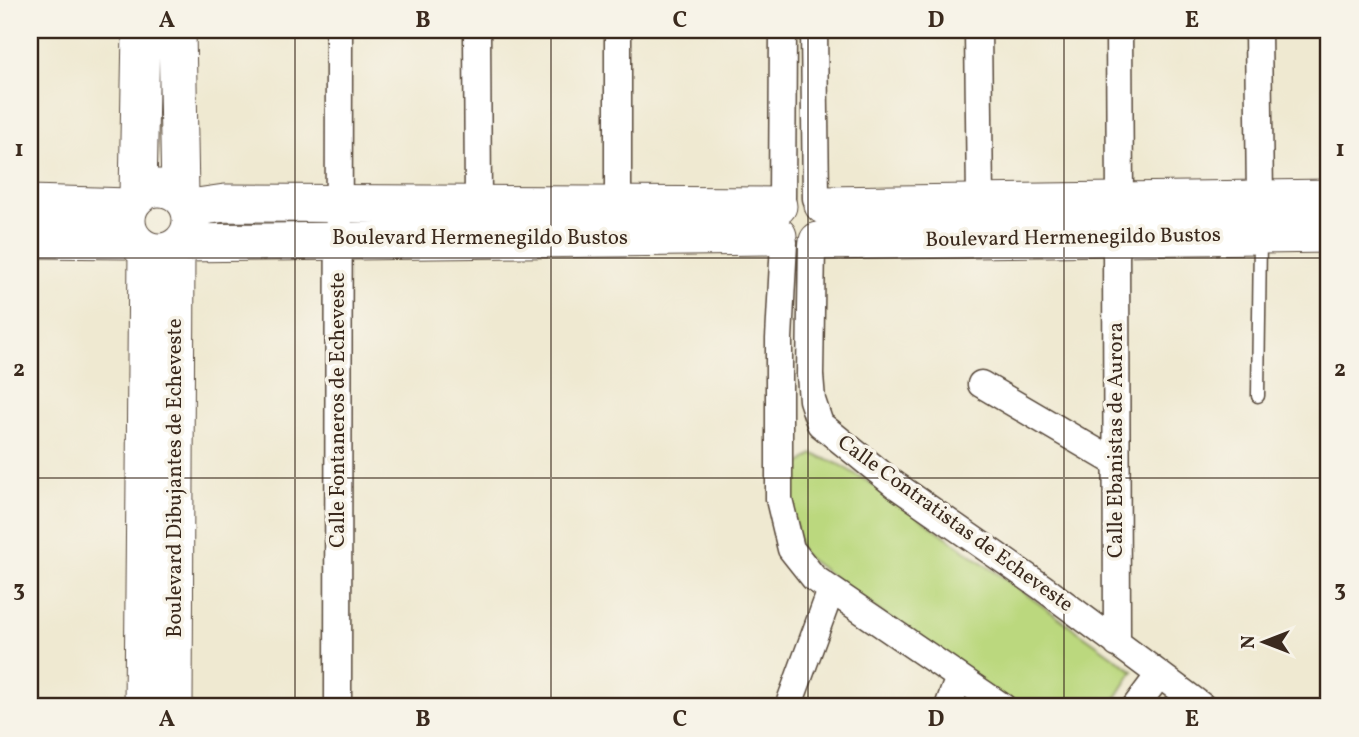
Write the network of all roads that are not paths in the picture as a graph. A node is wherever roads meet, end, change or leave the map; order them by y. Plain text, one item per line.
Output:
1 (141, 30) edge
2 (177, 30) edge
3 (339, 30) edge
4 (477, 30) edge
5 (618, 30) edge
6 (783, 30) edge
7 (814, 30) edge
8 (978, 30) edge
9 (1119, 30) edge
10 (1258, 30) edge
11 (1329, 198) edge
12 (1260, 199) junction
13 (1120, 200) junction
14 (980, 201) junction
15 (30, 204) edge
16 (478, 205) junction
17 (618, 206) junction
18 (339, 221) junction
19 (799, 221) junction
20 (159, 223) junction
21 (1329, 234) edge
22 (1260, 235) junction
23 (1116, 236) junction
24 (30, 239) edge
25 (981, 384) dead end
26 (1258, 396) dead end
27 (821, 424) junction
28 (779, 432) junction
29 (1116, 463) junction
30 (831, 590) junction
31 (1117, 644) junction
32 (1159, 675) junction
33 (959, 677) junction
34 (143, 707) edge
35 (174, 707) edge
36 (338, 707) edge
37 (788, 707) edge
38 (948, 707) edge
39 (1003, 707) edge
40 (1135, 707) edge
41 (1203, 707) edge

1 - 20 street, Boulevard Dibujantes de Echeveste
2 - 20 street, Boulevard Dibujantes de Echeveste
3 - 18 street, Calle Fontaneros de Echeveste
4 - 16 street
5 - 17 street
6 - 19 street, Calle Contratistas de Echeveste
7 - 19 street, Calle Contratistas de Echeveste
8 - 14 street
9 - 13 street
10 - 12 street
11 - 12 street, Boulevard Hermenegildo Bustos
12 - 13 street, Boulevard Hermenegildo Bustos
13 - 14 street, Boulevard Hermenegildo Bustos
14 - 19 street, Boulevard Hermenegildo Bustos
15 - 20 street, Boulevard Hermenegildo Bustos
16 - 17 street, Boulevard Hermenegildo Bustos
16 - 18 street, Boulevard Hermenegildo Bustos
17 - 19 street, Boulevard Hermenegildo Bustos
18 - 19 street, Boulevard Hermenegildo Bustos
18 - 20 street, Boulevard Hermenegildo Bustos
18 - 36 street, Calle Fontaneros de Echeveste
19 - 23 street, Boulevard Hermenegildo Bustos
19 - 27 street, Calle Contratistas de Echeveste
19 - 28 street
20 - 24 street, Boulevard Hermenegildo Bustos
20 - 34 street, Boulevard Dibujantes de Echeveste
20 - 35 street, Boulevard Dibujantes de Echeveste
21 - 22 street, Boulevard Hermenegildo Bustos
22 - 23 street, Boulevard Hermenegildo Bustos
22 - 26 lane
23 - 29 street, Calle Ebanistas de Aurora
25 - 29 street
27 - 28 street
27 - 31 street, Calle Contratistas de Echeveste
28 - 30 street
29 - 31 street, Calle Ebanistas de Aurora
30 - 33 street
30 - 37 street
31 - 32 street, Calle Contratistas de Echeveste
32 - 40 street
32 - 41 street, Calle Contratistas de Echeveste
33 - 38 street
33 - 39 street

